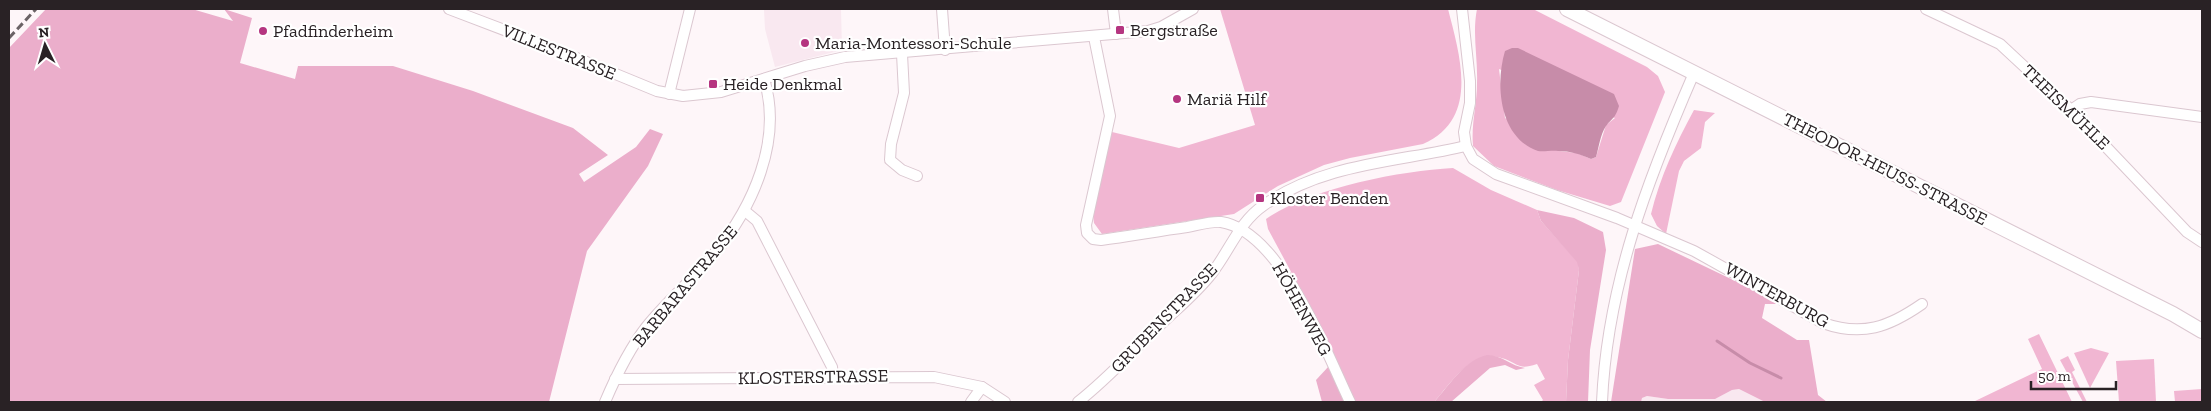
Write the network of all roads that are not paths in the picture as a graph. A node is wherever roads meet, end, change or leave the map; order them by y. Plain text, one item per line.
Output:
1 (449, 9) edge
2 (690, 9) edge
3 (942, 9) edge
4 (1113, 9) edge
5 (1193, 9) edge
6 (1462, 9) edge
7 (1567, 9) edge
8 (1926, 9) edge
9 (472, 13) edge
10 (1116, 34) junction
11 (1094, 37) junction
12 (946, 50) junction
13 (902, 54) junction
14 (1694, 73) junction
15 (764, 79) junction
16 (669, 94) junction
17 (2071, 110) junction
18 (2202, 117) edge
19 (1466, 146) junction
20 (918, 176) dead end
21 (745, 211) junction
22 (1633, 226) junction
23 (1240, 227) junction
24 (2202, 242) edge
25 (1922, 304) dead end
26 (2202, 331) edge
27 (833, 376) junction
28 (615, 379) junction
29 (982, 387) junction
30 (604, 402) edge
31 (972, 402) edge
32 (1005, 402) edge
33 (1078, 402) edge
34 (1350, 402) edge
35 (1602, 402) edge

1 - 9 street, VILLESTRASSE
2 - 16 street
3 - 12 street
4 - 10 street
5 - 10 street
6 - 19 street
7 - 14 main road, THEODOR-HEUSS-STRASSE
8 - 17 street, THEISMÜHLE
9 - 16 street, VILLESTRASSE
10 - 11 street
11 - 12 street
11 - 23 street
12 - 13 street
13 - 15 street
13 - 20 street
14 - 22 street
14 - 26 main road, THEODOR-HEUSS-STRASSE
15 - 16 street
15 - 21 street, BARBARASTRASSE
17 - 18 street
17 - 24 street, THEISMÜHLE
19 - 22 street, WINTERBURG
19 - 23 street
21 - 27 street
21 - 28 street, BARBARASTRASSE
22 - 25 street, WINTERBURG
22 - 35 street
23 - 33 street, GRUBENSTRASSE
23 - 34 street, HÖHENWEG
27 - 28 street, KLOSTERSTRASSE
27 - 29 street, KLOSTERSTRASSE
28 - 30 street, BARBARASTRASSE
29 - 31 street
29 - 32 street, KLOSTERSTRASSE

